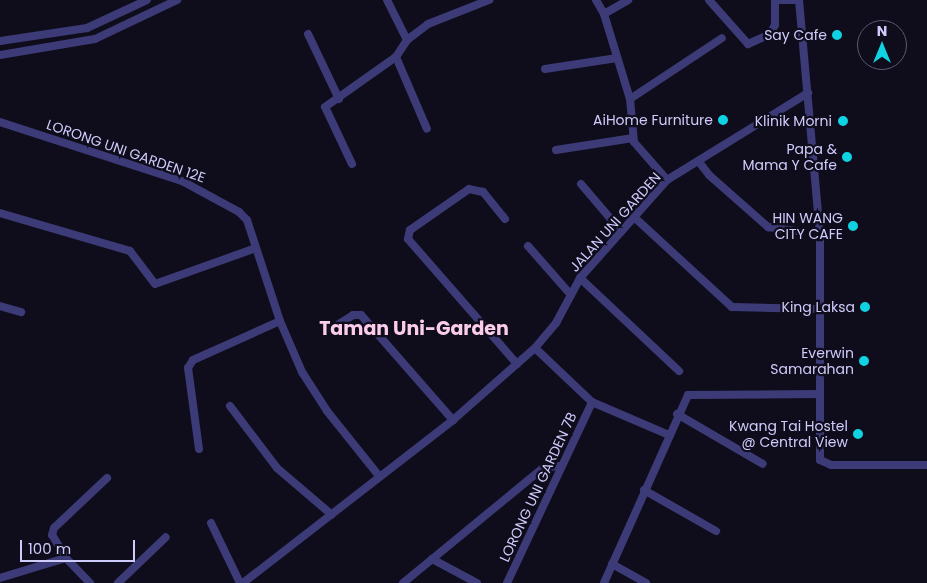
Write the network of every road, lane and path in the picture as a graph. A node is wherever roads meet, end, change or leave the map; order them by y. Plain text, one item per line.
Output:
1 (147, 0) edge
2 (177, 0) edge
3 (387, 0) edge
4 (488, 0) edge
5 (596, 0) edge
6 (628, 0) edge
7 (709, 0) edge
8 (777, 0) edge
9 (799, 0) edge
10 (604, 14) junction
11 (308, 34) dead end
12 (41, 36) junction
13 (722, 38) dead end
14 (407, 40) junction
15 (0, 41) edge
16 (42, 51) junction
17 (0, 55) edge
18 (396, 57) junction
19 (617, 58) junction
20 (545, 69) dead end
21 (808, 94) junction
22 (339, 99) junction
23 (630, 99) junction
24 (0, 122) edge
25 (426, 130) dead end
26 (633, 138) junction
27 (556, 150) dead end
28 (699, 162) junction
29 (352, 164) dead end
30 (667, 180) junction
31 (581, 184) dead end
32 (0, 213) edge
33 (634, 217) junction
34 (505, 219) dead end
35 (797, 231) dead end
36 (621, 232) junction
37 (528, 246) dead end
38 (256, 248) junction
39 (580, 278) junction
40 (571, 295) junction
41 (0, 306) edge
42 (820, 308) junction
43 (21, 312) dead end
44 (280, 321) junction
45 (331, 329) dead end
46 (535, 348) junction
47 (517, 364) junction
48 (679, 371) dead end
49 (819, 394) junction
50 (592, 402) junction
51 (230, 406) dead end
52 (677, 414) junction
53 (453, 420) junction
54 (669, 435) junction
55 (199, 449) dead end
56 (763, 464) dead end
57 (927, 465) edge
58 (559, 466) junction
59 (379, 476) junction
60 (107, 478) dead end
61 (644, 490) junction
62 (332, 515) junction
63 (211, 523) dead end
64 (716, 531) dead end
65 (166, 537) dead end
66 (66, 558) junction
67 (432, 559) junction
68 (612, 564) junction
69 (0, 578) edge
70 (90, 583) edge
71 (118, 583) edge
72 (242, 583) edge
73 (403, 583) edge
74 (477, 583) edge
75 (506, 583) edge
76 (604, 583) edge
77 (646, 583) edge

1 - 12 street
2 - 16 street
3 - 14 street
4 - 14 street
5 - 10 street
6 - 10 street
7 - 8 street
8 - 9 street
9 - 21 street
10 - 19 street
11 - 22 street
12 - 15 street
12 - 16 street
13 - 23 street
14 - 18 street
16 - 17 street
18 - 22 street
18 - 25 street
19 - 20 street
19 - 23 street
21 - 28 street, JALAN UNI GARDEN
21 - 42 street
22 - 29 street
23 - 26 street
24 - 38 street, LORONG UNI GARDEN 12E
26 - 27 street
26 - 30 street
28 - 30 street, JALAN UNI GARDEN
28 - 35 street
30 - 33 street, JALAN UNI GARDEN
31 - 36 street
32 - 38 street
33 - 36 street, JALAN UNI GARDEN
33 - 42 street
34 - 47 street
36 - 39 street, JALAN UNI GARDEN
37 - 40 street
38 - 44 street
39 - 40 street, JALAN UNI GARDEN
39 - 48 street
40 - 46 street, JALAN UNI GARDEN
41 - 43 street
42 - 49 street
44 - 55 street
44 - 59 street
45 - 53 street
46 - 47 street, JALAN UNI GARDEN
46 - 50 street
47 - 53 street, JALAN UNI GARDEN
49 - 52 street
49 - 57 street
50 - 54 street
50 - 58 street, LORONG UNI GARDEN 7B
51 - 62 street
52 - 54 street
52 - 56 street
53 - 59 street, JALAN UNI GARDEN
54 - 61 street
58 - 67 street
58 - 75 street, LORONG UNI GARDEN 7B
59 - 62 street, JALAN UNI GARDEN
60 - 66 street
61 - 64 street
61 - 68 street
62 - 72 street, JALAN UNI GARDEN
63 - 72 street
65 - 71 street
66 - 69 street
66 - 70 street
67 - 73 street
67 - 74 street
68 - 76 street
68 - 77 street

